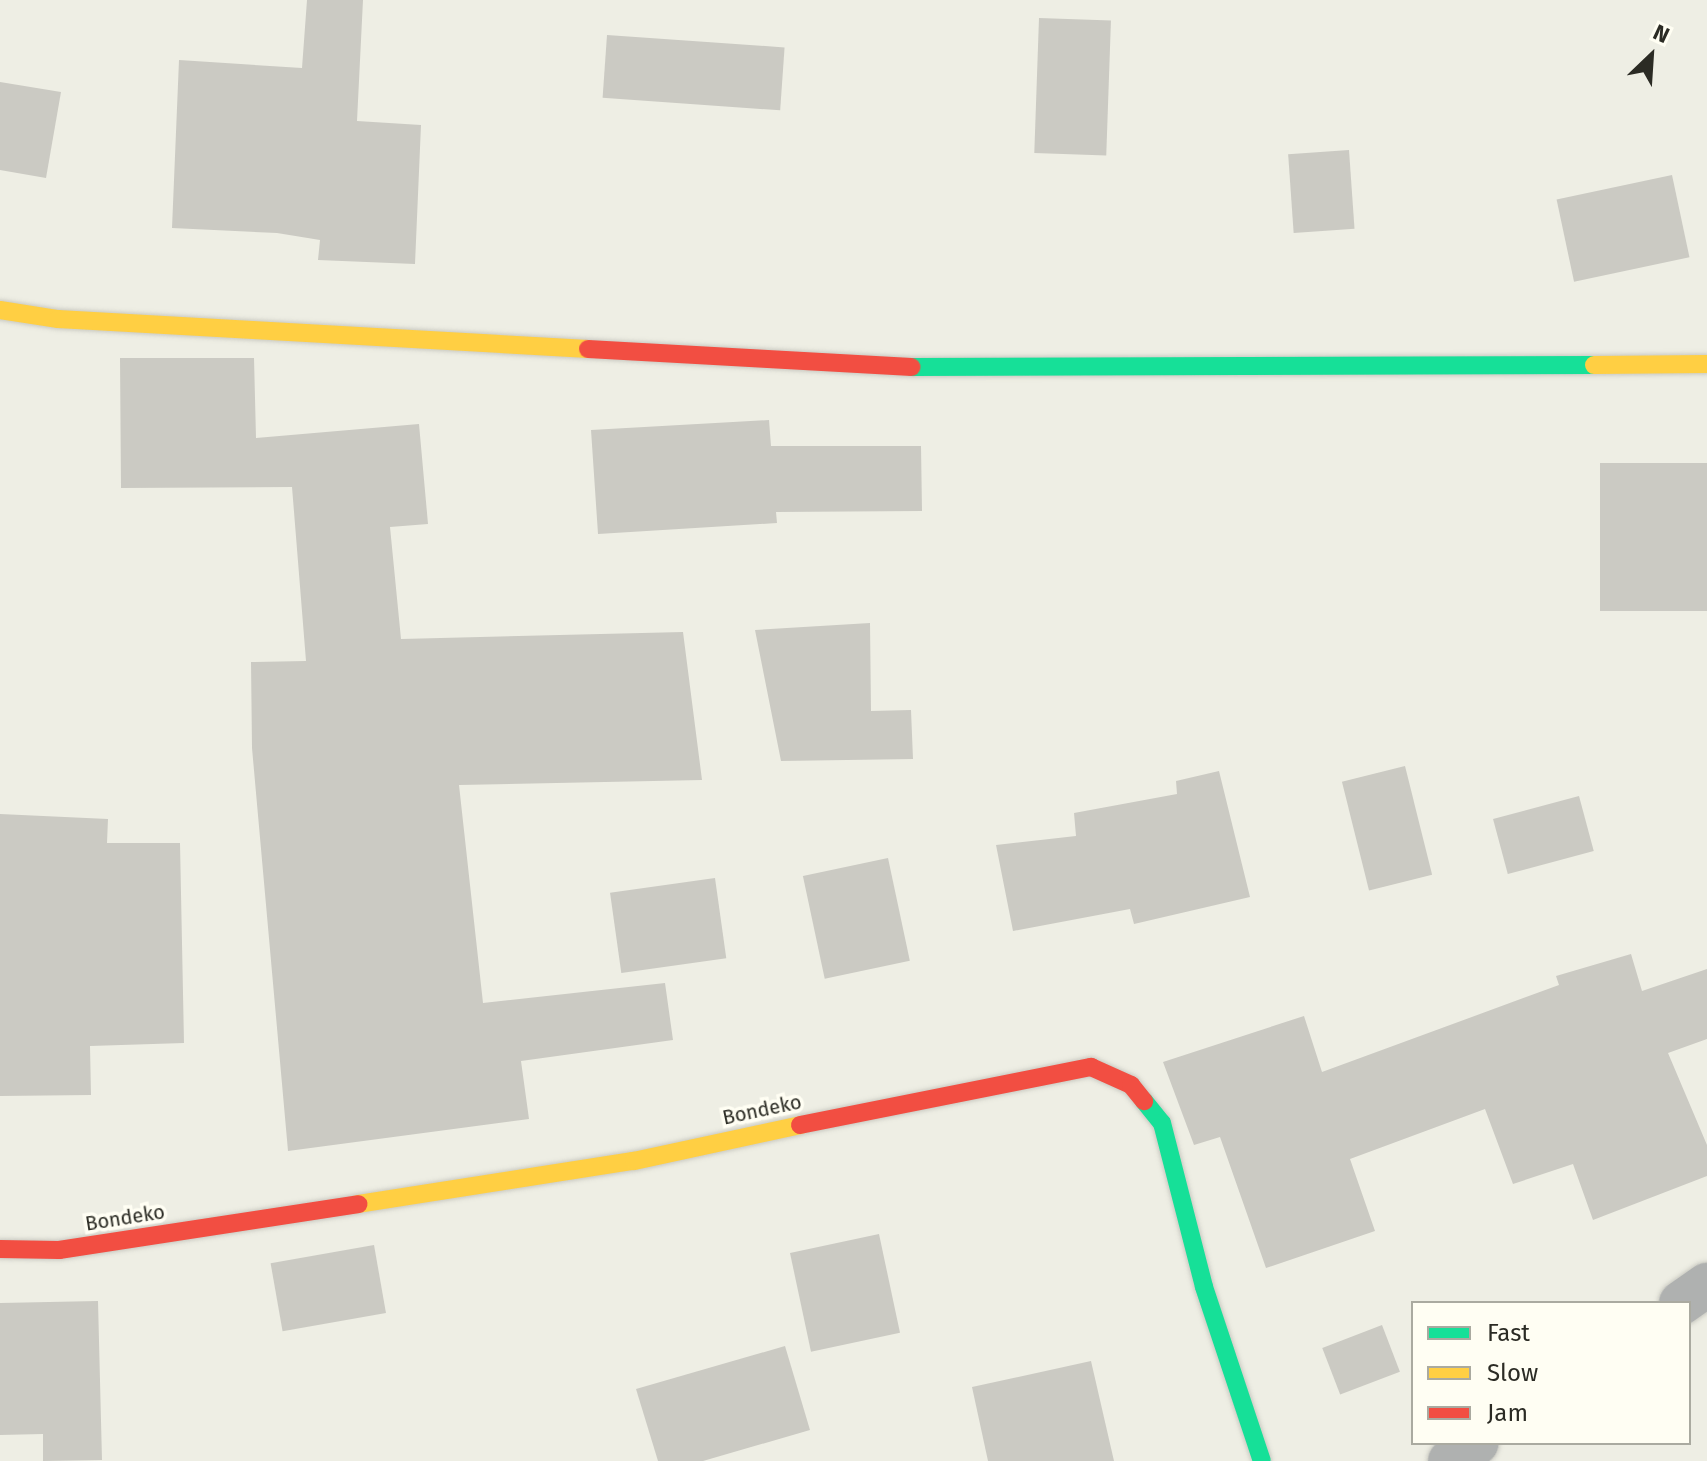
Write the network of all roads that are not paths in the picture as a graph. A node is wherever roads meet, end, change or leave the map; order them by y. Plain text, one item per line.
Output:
1 (0, 310) edge
2 (1707, 364) edge
3 (0, 1249) edge
4 (1707, 1285) edge
5 (1684, 1301) edge
6 (1474, 1445) edge
7 (1262, 1461) edge
8 (1450, 1461) edge

1 - 2 street
3 - 7 street, Bondeko
4 - 5 street
6 - 8 street

